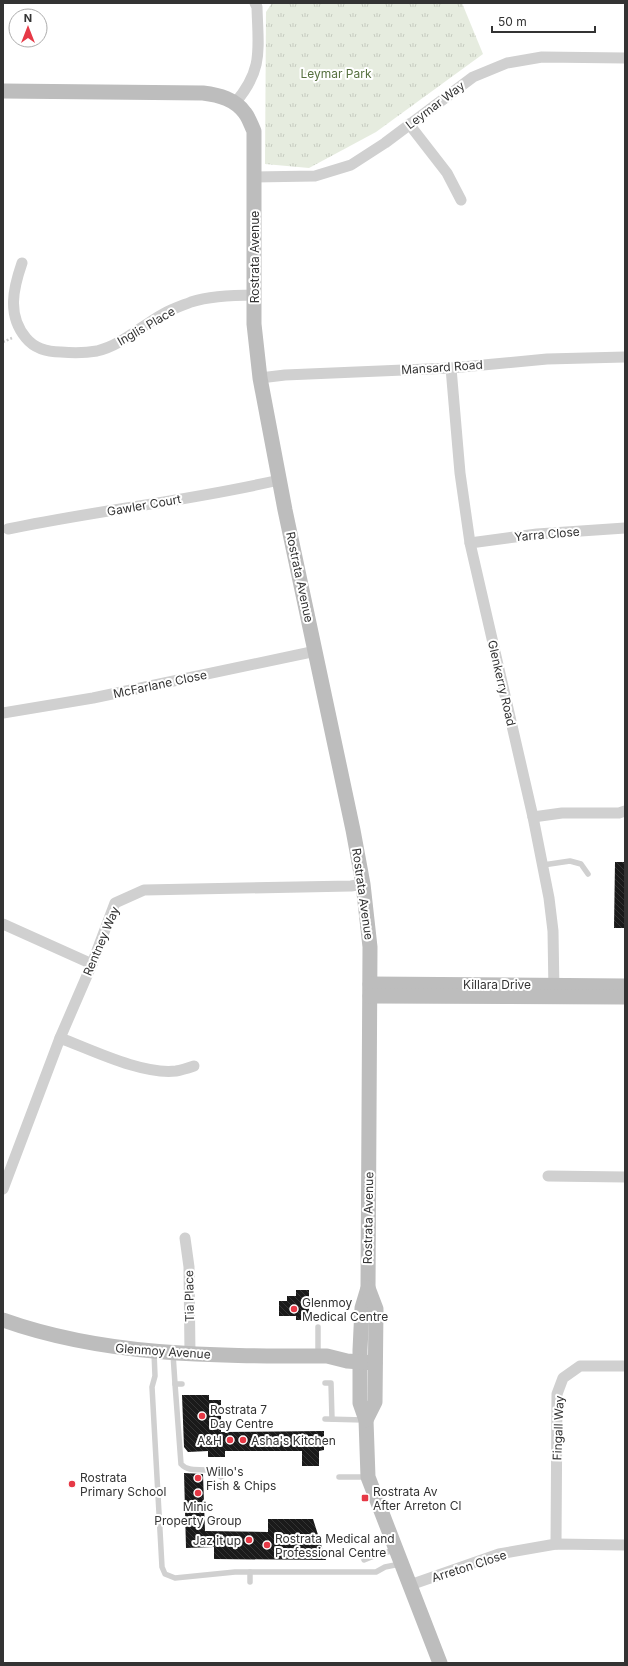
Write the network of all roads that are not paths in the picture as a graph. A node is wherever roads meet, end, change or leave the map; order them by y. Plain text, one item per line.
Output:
1 (255, 3) edge
2 (625, 58) edge
3 (3, 91) edge
4 (235, 103) junction
5 (409, 124) junction
6 (254, 177) junction
7 (462, 200) dead end
8 (22, 263) dead end
9 (254, 295) junction
10 (625, 357) edge
11 (451, 368) junction
12 (260, 378) junction
13 (279, 480) junction
14 (625, 528) edge
15 (8, 529) dead end
16 (470, 543) junction
17 (316, 651) junction
18 (3, 713) edge
19 (625, 811) edge
20 (533, 817) junction
21 (544, 865) junction
22 (588, 874) dead end
23 (363, 884) junction
24 (3, 924) edge
25 (92, 964) junction
26 (625, 986) edge
27 (370, 990) junction
28 (554, 991) junction
29 (625, 997) edge
30 (60, 1038) junction
31 (194, 1066) dead end
32 (548, 1176) dead end
33 (625, 1177) edge
34 (3, 1189) edge
35 (185, 1238) dead end
36 (3, 1320) edge
37 (318, 1327) dead end
38 (154, 1352) junction
39 (173, 1353) junction
40 (190, 1354) junction
41 (322, 1356) junction
42 (368, 1357) junction
43 (625, 1366) edge
44 (325, 1383) dead end
45 (175, 1384) junction
46 (182, 1384) dead end
47 (325, 1419) dead end
48 (332, 1419) junction
49 (366, 1420) junction
50 (221, 1477) dead end
51 (340, 1477) dead end
52 (368, 1477) junction
53 (556, 1544) junction
54 (625, 1545) edge
55 (400, 1556) junction
56 (364, 1560) dead end
57 (250, 1572) junction
58 (250, 1582) dead end
59 (410, 1585) junction
60 (440, 1663) edge

1 - 4 street
2 - 5 street, Leymar Way
3 - 4 street, Rostrata Avenue
4 - 6 street, Rostrata Avenue
5 - 6 street, Leymar Way
5 - 7 street
6 - 9 street, Rostrata Avenue
8 - 9 street, Inglis Place
9 - 12 street, Rostrata Avenue
10 - 11 street, Mansard Road
11 - 12 street, Mansard Road
11 - 16 street, Glenkerry Road
12 - 13 street, Rostrata Avenue
13 - 15 street, Gawler Court
13 - 17 street, Rostrata Avenue
14 - 16 street, Yarra Close
16 - 20 street, Glenkerry Road
17 - 18 street, McFarlane Close
17 - 23 street, Rostrata Avenue
19 - 20 street
20 - 21 street, Glenkerry Road
21 - 22 lane
21 - 28 street, Glenkerry Road
23 - 25 street, Rentney Way
23 - 27 street, Rostrata Avenue
24 - 25 street
25 - 30 street, Rentney Way
26 - 28 street, Killara Drive
27 - 28 street, Killara Drive
27 - 42 street, Rostrata Avenue
28 - 29 street, Killara Drive
30 - 31 street
30 - 34 street, Rentney Way
32 - 33 street
35 - 40 street, Tia Place
36 - 38 street, Glenmoy Avenue
37 - 41 lane
38 - 39 street, Glenmoy Avenue
38 - 57 lane
39 - 40 street, Glenmoy Avenue
39 - 45 lane
40 - 41 street, Glenmoy Avenue
41 - 42 street, Glenmoy Avenue
42 - 49 street, Rostrata Avenue
43 - 53 street, Fingall Way
44 - 48 lane
45 - 46 lane
45 - 50 lane
47 - 48 lane
48 - 49 lane
49 - 52 street, Rostrata Avenue
51 - 52 lane
52 - 55 street, Rostrata Avenue
53 - 54 street, Arreton Close
53 - 59 street, Arreton Close
55 - 56 lane
55 - 57 lane
55 - 59 street, Rostrata Avenue
57 - 58 lane
59 - 60 street, Rostrata Avenue

